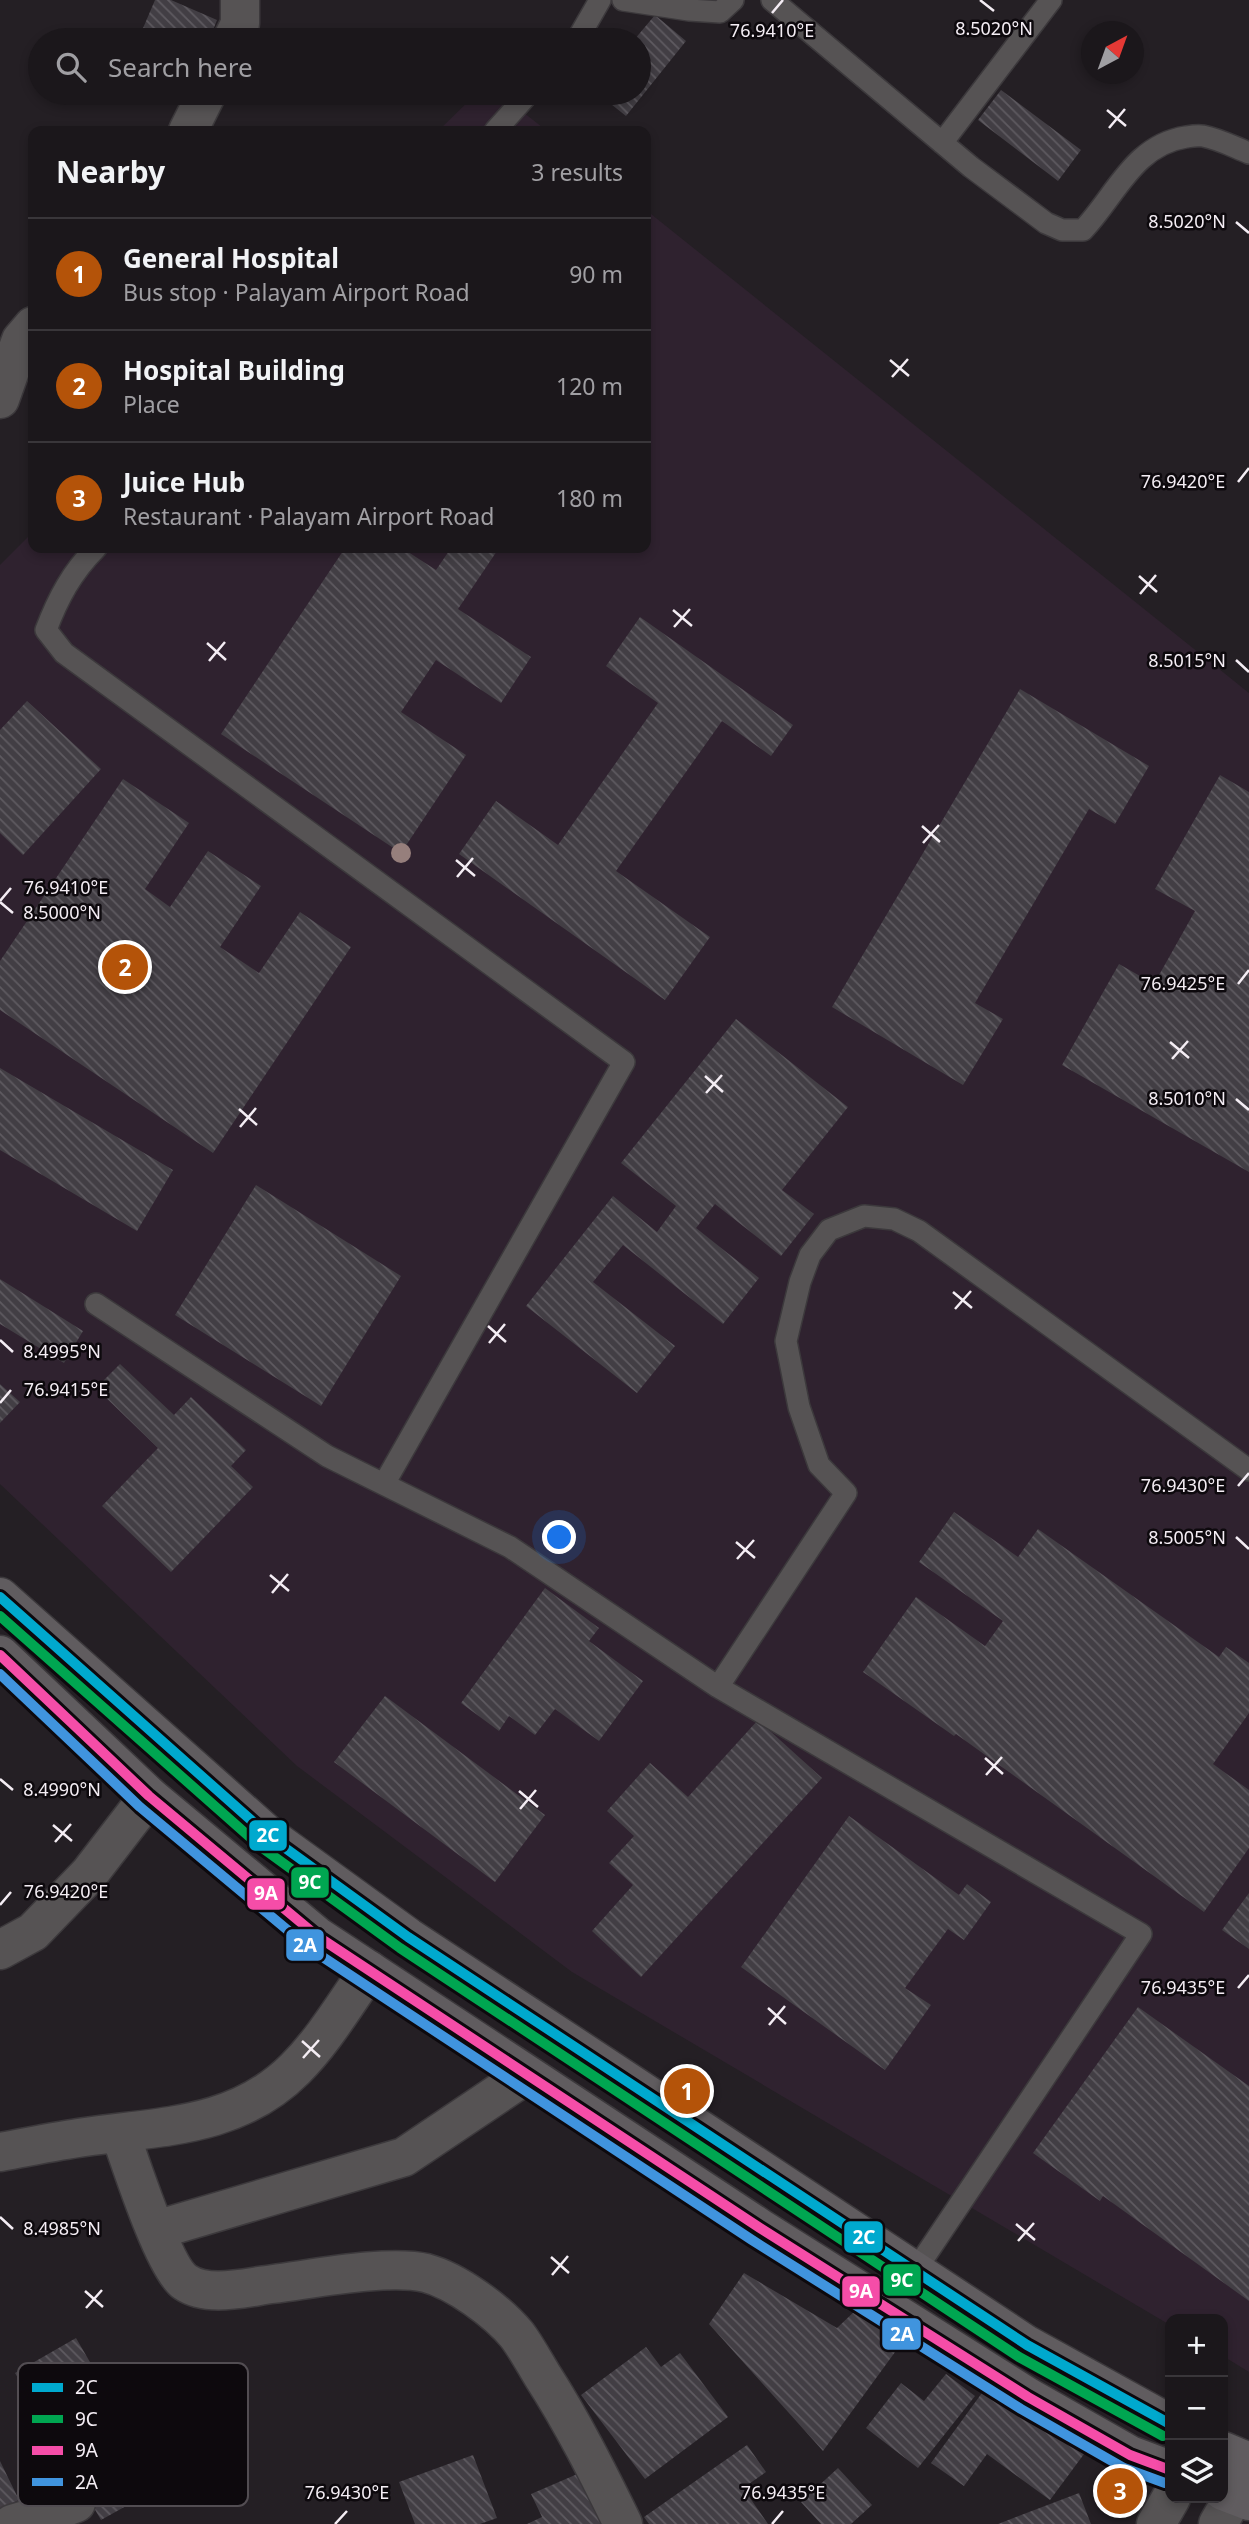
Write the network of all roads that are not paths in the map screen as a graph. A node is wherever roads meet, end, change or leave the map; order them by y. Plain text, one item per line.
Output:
1 (240, 0) edge
2 (600, 0) edge
3 (623, 0) edge
4 (733, 0) edge
5 (772, 0) edge
6 (1051, 0) edge
7 (238, 28) edge
8 (584, 28) edge
9 (201, 105) edge
10 (518, 105) edge
11 (190, 126) edge
12 (499, 126) edge
13 (942, 143) junction
14 (1249, 153) edge
15 (28, 332) edge
16 (0, 399) edge
17 (91, 553) edge
18 (96, 1304) dead end
19 (1249, 1470) edge
20 (384, 1485) junction
21 (0, 1597) edge
22 (0, 1655) edge
23 (718, 1687) junction
24 (149, 1796) junction
25 (0, 1950) edge
26 (369, 1970) junction
27 (526, 2075) junction
28 (120, 2133) junction
29 (0, 2152) edge
30 (156, 2230) junction
31 (915, 2271) junction
32 (1165, 2421) edge
33 (1165, 2468) edge
34 (1228, 2469) edge
35 (1235, 2495) edge
36 (1168, 2503) edge
37 (67, 2506) edge
38 (12, 2524) edge
39 (623, 2524) edge
40 (1156, 2524) edge

1 - 7 street
2 - 8 lane
3 - 4 lane
5 - 13 lane
6 - 13 lane
9 - 11 street
10 - 12 lane
13 - 14 lane
15 - 16 street
17 - 20 lane
18 - 20 lane
19 - 23 lane
20 - 23 lane
21 - 31 main road
22 - 24 main road
23 - 31 lane
24 - 25 street
24 - 26 main road
26 - 27 main road
26 - 28 street
27 - 30 street
27 - 33 main road
28 - 29 street
28 - 30 street
30 - 39 street
31 - 32 main road
34 - 35 main road
36 - 40 street
37 - 38 street

